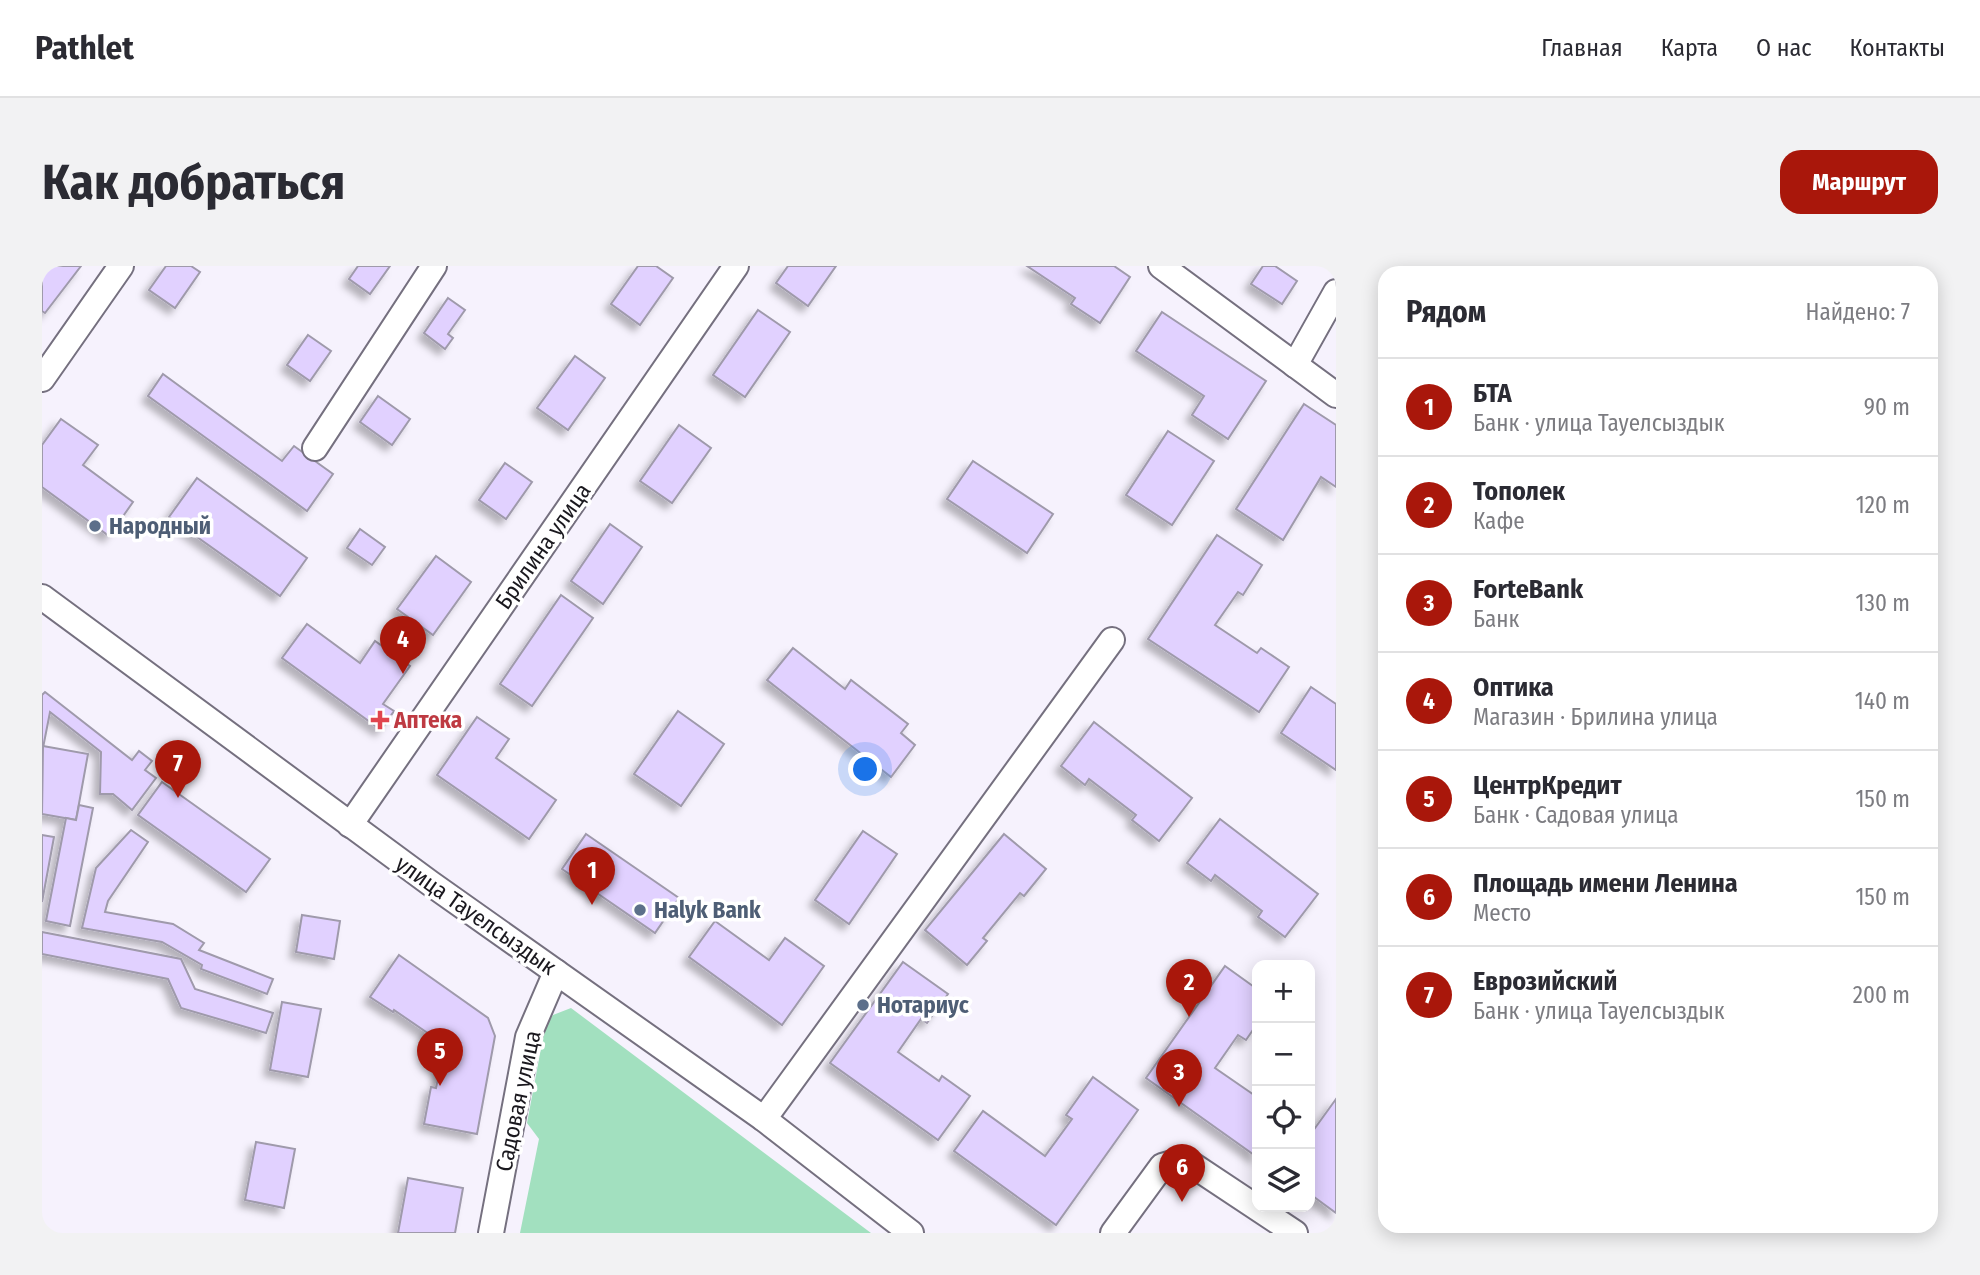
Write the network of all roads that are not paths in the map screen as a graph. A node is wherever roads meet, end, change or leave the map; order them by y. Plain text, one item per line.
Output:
1 (121, 266) edge
2 (434, 266) edge
3 (736, 266) edge
4 (1161, 266) edge
5 (1336, 292) edge
6 (1295, 365) junction
7 (42, 379) edge
8 (1336, 395) edge
9 (315, 448) dead end
10 (42, 597) edge
11 (1112, 640) dead end
12 (350, 825) junction
13 (556, 972) junction
14 (764, 1119) junction
15 (491, 1233) edge
16 (911, 1233) edge
17 (1113, 1233) edge
18 (1295, 1233) edge

1 - 7 street
2 - 9 street
3 - 12 street, Брилина улица
4 - 6 street
5 - 6 street
6 - 8 street
10 - 12 street, улица Тауелсыздык
11 - 14 street
12 - 13 street, улица Тауелсыздык
13 - 14 street, улица Тауелсыздык
13 - 15 street, Садовая улица
14 - 16 street, улица Тауелсыздык
17 - 18 street

